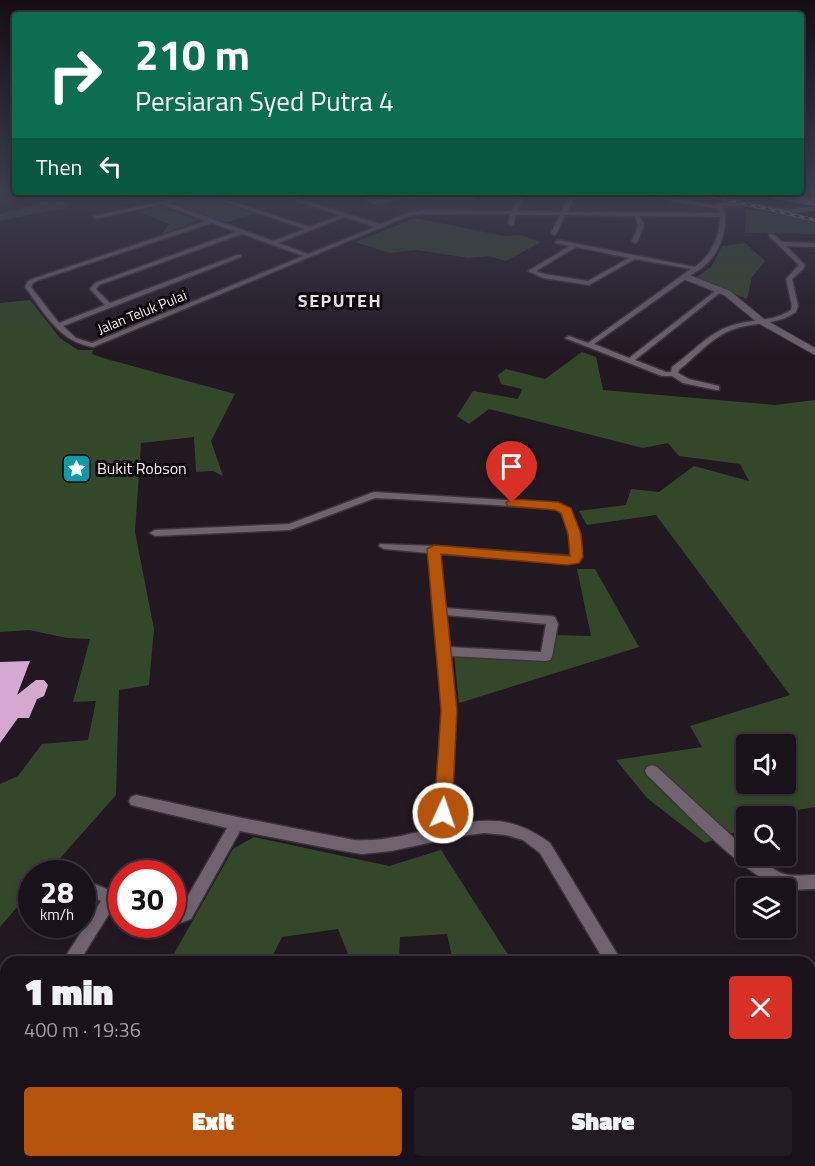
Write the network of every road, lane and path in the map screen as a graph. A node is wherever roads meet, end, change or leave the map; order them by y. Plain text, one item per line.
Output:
1 (130, 249) edge
2 (193, 249) edge
3 (290, 249) edge
4 (324, 249) edge
5 (569, 249) edge
6 (586, 249) edge
7 (715, 249) edge
8 (787, 249) edge
9 (239, 256) dead end
10 (308, 256) junction
11 (633, 258) junction
12 (698, 268) junction
13 (686, 277) junction
14 (21, 278) dead end
15 (29, 285) junction
16 (720, 290) junction
17 (110, 306) junction
18 (761, 321) junction
19 (57, 326) junction
20 (569, 338) dead end
21 (590, 346) junction
22 (815, 352) edge
23 (630, 361) junction
24 (674, 374) junction
25 (716, 388) dead end
26 (155, 533) dead end
27 (384, 546) dead end
28 (434, 549) junction
29 (439, 611) junction
30 (443, 651) junction
31 (652, 771) dead end
32 (136, 801) dead end
33 (236, 825) junction
34 (442, 834) junction
35 (815, 882) edge
36 (108, 911) edge
37 (186, 914) edge
38 (74, 956) edge
39 (610, 956) edge

1 - 15 street
2 - 17 street
3 - 10 street
4 - 10 street, Jalan Teluk Pulai
5 - 11 street
6 - 11 street
7 - 12 street
8 - 18 street
9 - 17 street
10 - 19 street, Jalan Teluk Pulai
11 - 12 street
12 - 13 street
13 - 16 street
13 - 21 street
14 - 15 street
15 - 19 street
16 - 18 street
16 - 23 street
17 - 19 street
18 - 22 street
18 - 24 street
20 - 21 street
21 - 23 street
23 - 24 street
24 - 25 street
26 - 28 street
27 - 28 street
28 - 29 street
29 - 30 street
29 - 30 street
30 - 34 street
31 - 35 street
32 - 33 street
33 - 34 street
33 - 37 street
34 - 39 street
36 - 38 street

